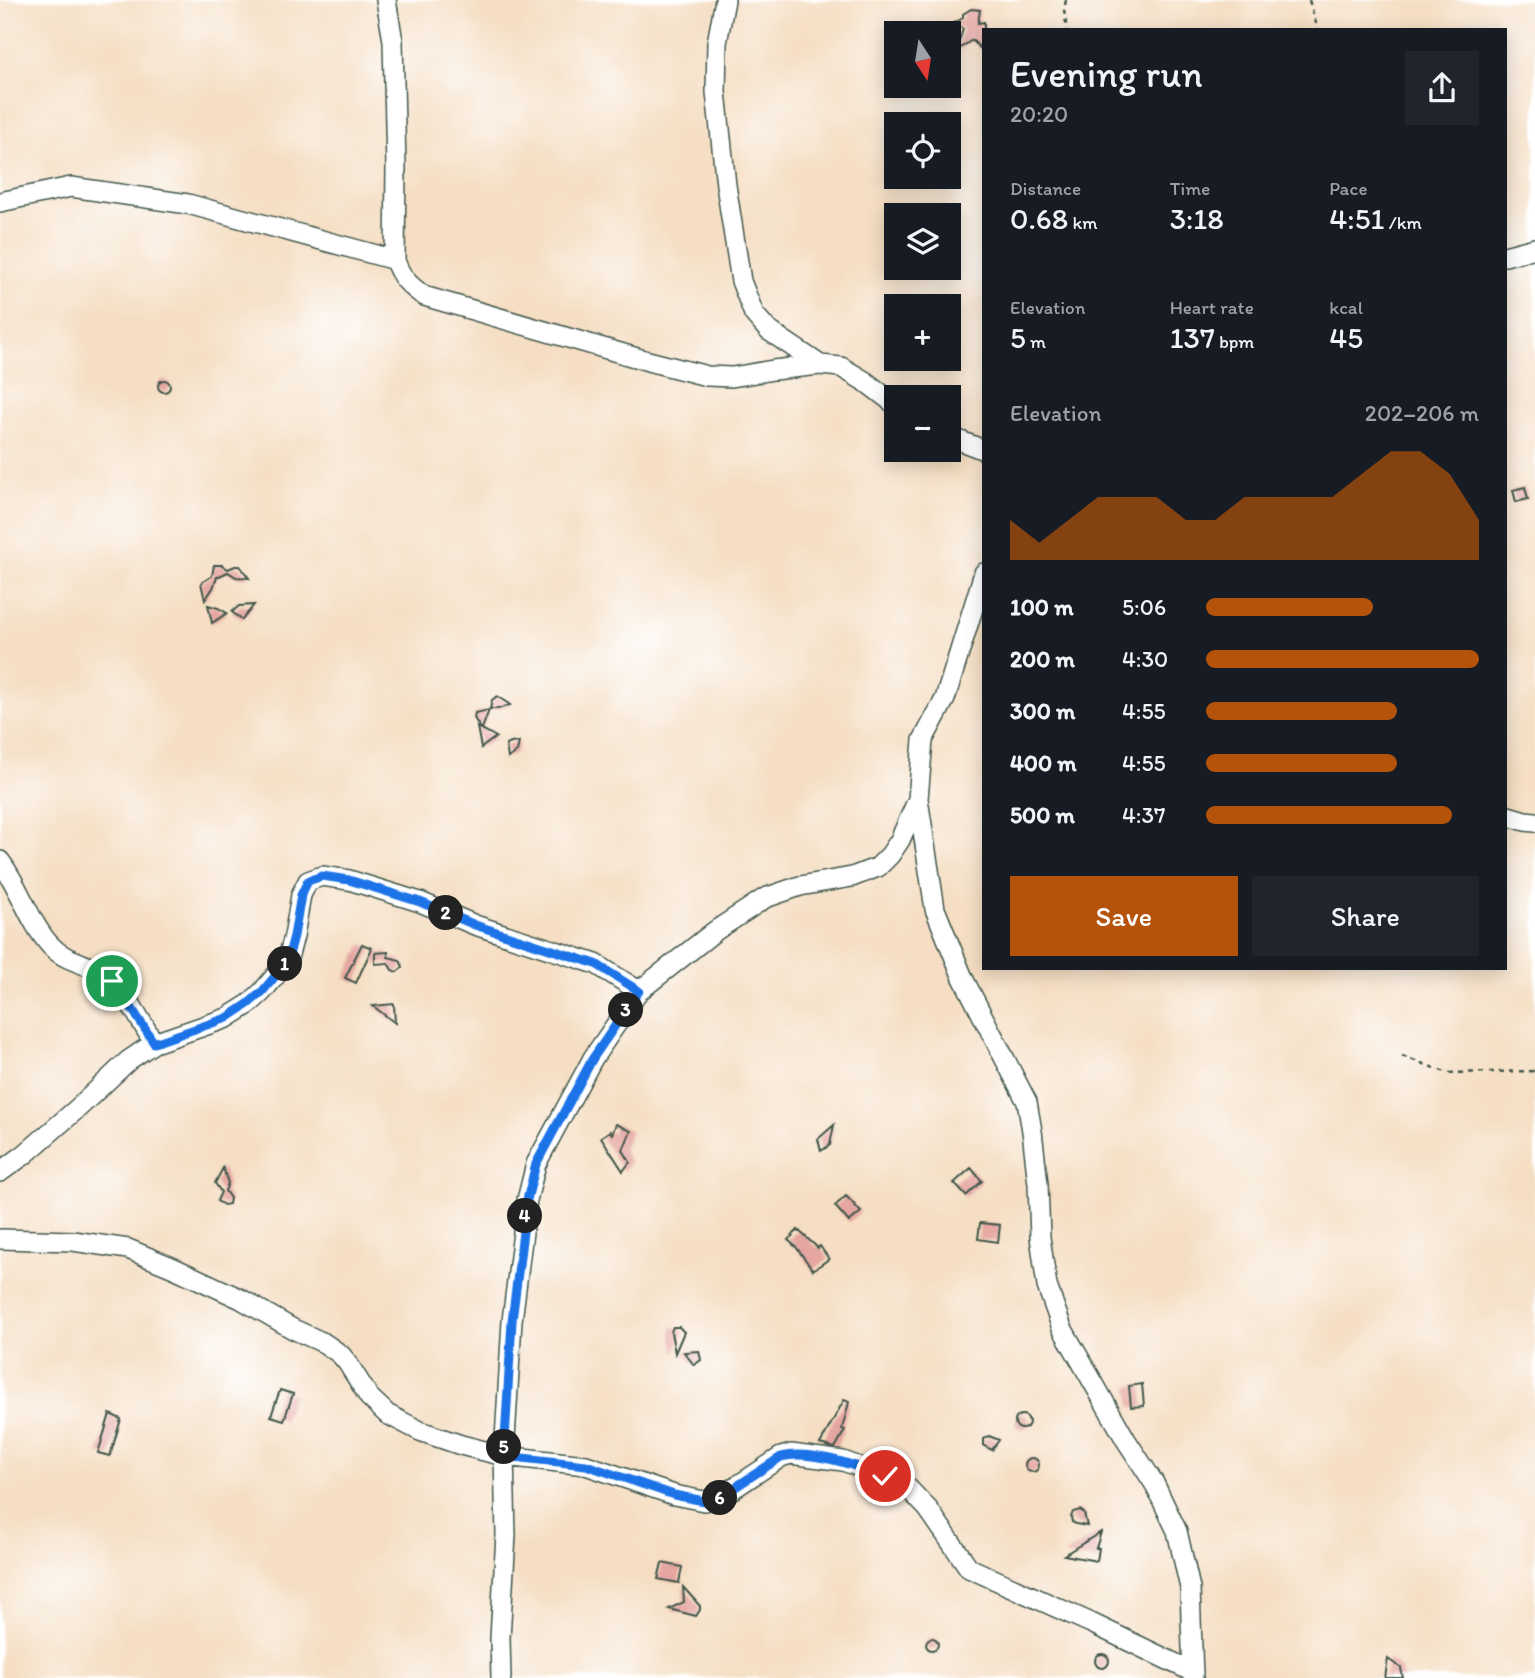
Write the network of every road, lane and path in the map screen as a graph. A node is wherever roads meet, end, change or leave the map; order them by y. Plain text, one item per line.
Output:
1 (386, 0) edge
2 (725, 0) edge
3 (1066, 0) edge
4 (1309, 0) edge
5 (1067, 28) edge
6 (1317, 28) edge
7 (0, 202) edge
8 (1535, 248) edge
9 (1507, 255) edge
10 (395, 260) junction
11 (820, 365) junction
12 (884, 396) edge
13 (961, 441) edge
14 (982, 449) edge
15 (982, 579) edge
16 (918, 799) junction
17 (1507, 816) edge
18 (1535, 822) edge
19 (0, 861) edge
20 (639, 991) junction
21 (154, 1043) junction
22 (1402, 1055) dead end
23 (1535, 1071) edge
24 (0, 1172) edge
25 (0, 1239) edge
26 (504, 1456) junction
27 (1193, 1675) edge
28 (501, 1678) edge

1 - 10 street
2 - 11 street
3 - 5 path
4 - 6 path
7 - 10 street
8 - 9 street
10 - 11 street
11 - 12 street
13 - 14 street
15 - 16 street
16 - 20 street
16 - 27 street
17 - 18 street
19 - 21 street
20 - 21 street
20 - 26 street
21 - 24 street
22 - 23 path
25 - 26 street
26 - 27 street
26 - 28 street

